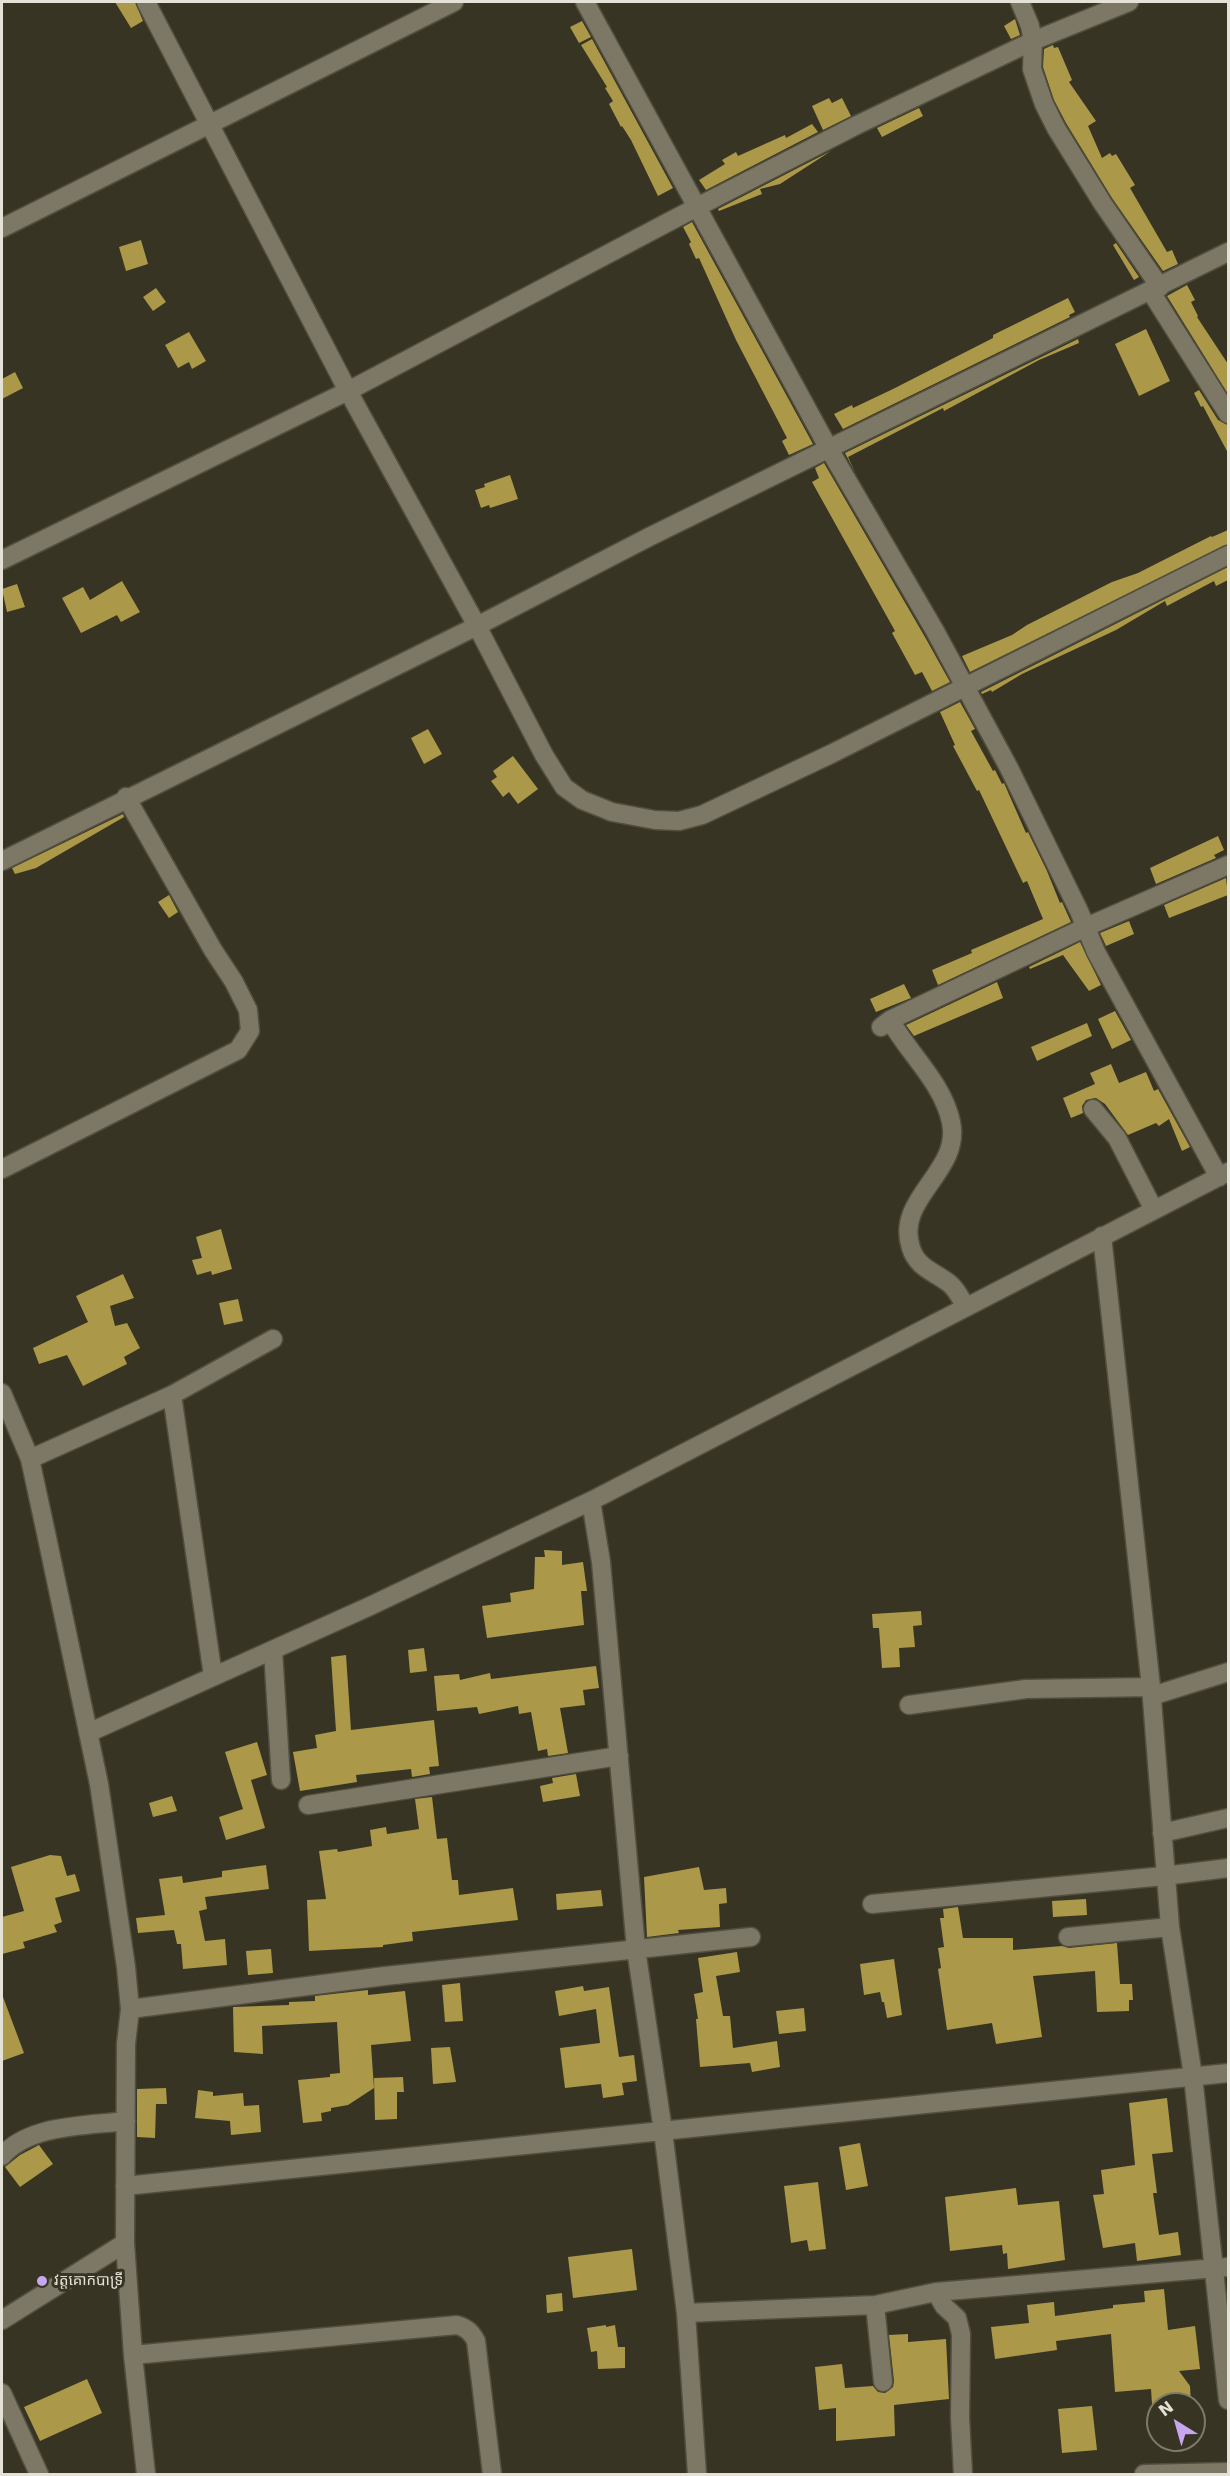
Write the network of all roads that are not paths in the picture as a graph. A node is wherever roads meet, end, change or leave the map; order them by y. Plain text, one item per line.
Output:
1 (146, 2) edge
2 (453, 2) edge
3 (585, 2) edge
4 (1020, 2) edge
5 (1129, 2) edge
6 (1033, 41) junction
7 (207, 123) junction
8 (697, 207) junction
9 (2, 228) edge
10 (1228, 252) edge
11 (1155, 289) junction
12 (348, 391) junction
13 (1228, 414) edge
14 (829, 449) junction
15 (1228, 555) edge
16 (2, 560) edge
17 (477, 626) junction
18 (965, 687) junction
19 (126, 797) junction
20 (2, 861) edge
21 (1228, 865) edge
22 (1086, 927) junction
23 (1092, 1109) dead end
24 (2, 1169) edge
25 (1224, 1174) edge
26 (1154, 1210) junction
27 (1102, 1236) junction
28 (966, 1306) junction
29 (273, 1339) dead end
30 (2, 1393) edge
31 (172, 1395) junction
32 (30, 1459) junction
33 (591, 1501) junction
34 (273, 1650) junction
35 (1228, 1672) edge
36 (213, 1676) junction
37 (1152, 1691) junction
38 (909, 1705) dead end
39 (88, 1732) junction
40 (619, 1756) junction
41 (281, 1780) dead end
42 (308, 1805) dead end
43 (1228, 1818) edge
44 (1162, 1833) junction
45 (1228, 1868) edge
46 (1164, 1876) junction
47 (872, 1904) dead end
48 (1170, 1927) junction
49 (751, 1937) dead end
50 (1068, 1937) dead end
51 (636, 1948) junction
52 (130, 2009) junction
53 (1228, 2073) edge
54 (1193, 2076) junction
55 (126, 2121) junction
56 (663, 2131) junction
57 (2, 2156) edge
58 (125, 2186) junction
59 (125, 2243) junction
60 (1222, 2268) edge
61 (936, 2292) junction
62 (875, 2305) junction
63 (686, 2313) junction
64 (2, 2320) edge
65 (133, 2355) junction
66 (883, 2382) dead end
67 (4, 2399) edge
68 (1228, 2400) edge
69 (1228, 2472) edge
70 (39, 2475) edge
71 (146, 2475) edge
72 (492, 2475) edge
73 (697, 2475) edge
74 (963, 2475) edge
75 (1144, 2475) edge

1 - 7 street
2 - 7 street
3 - 8 street
4 - 6 street
5 - 6 street
6 - 8 street
6 - 11 street
7 - 9 street
7 - 12 street
8 - 12 street
8 - 14 street
10 - 11 street
11 - 13 street
11 - 14 street
12 - 16 street
12 - 17 street
14 - 17 street
14 - 18 street
15 - 18 street
17 - 18 street
17 - 19 street
18 - 22 street
19 - 20 street
19 - 24 street
21 - 22 street
22 - 25 street
22 - 28 street
23 - 26 street
25 - 26 street
26 - 27 street
27 - 28 street
27 - 37 street
28 - 33 street
29 - 31 street
30 - 32 street
31 - 32 street
31 - 36 street
32 - 39 street
33 - 34 street
33 - 40 street
34 - 36 street
34 - 41 street
35 - 37 street
36 - 39 street
37 - 38 street
37 - 44 street
39 - 52 street
40 - 42 street
40 - 51 street
43 - 44 street
44 - 46 street
45 - 46 street
46 - 47 street
46 - 48 street
48 - 50 street
48 - 54 street
49 - 51 street
51 - 52 street
51 - 56 street
52 - 55 street
53 - 54 street
54 - 56 street
54 - 60 street
55 - 57 street
55 - 58 street
56 - 58 street
56 - 63 street
58 - 59 street
59 - 64 street
59 - 65 street
60 - 61 street
60 - 68 street
61 - 62 street
61 - 74 street
62 - 63 street
62 - 66 street
63 - 73 street
65 - 71 street
65 - 72 street
67 - 70 street
69 - 75 street

